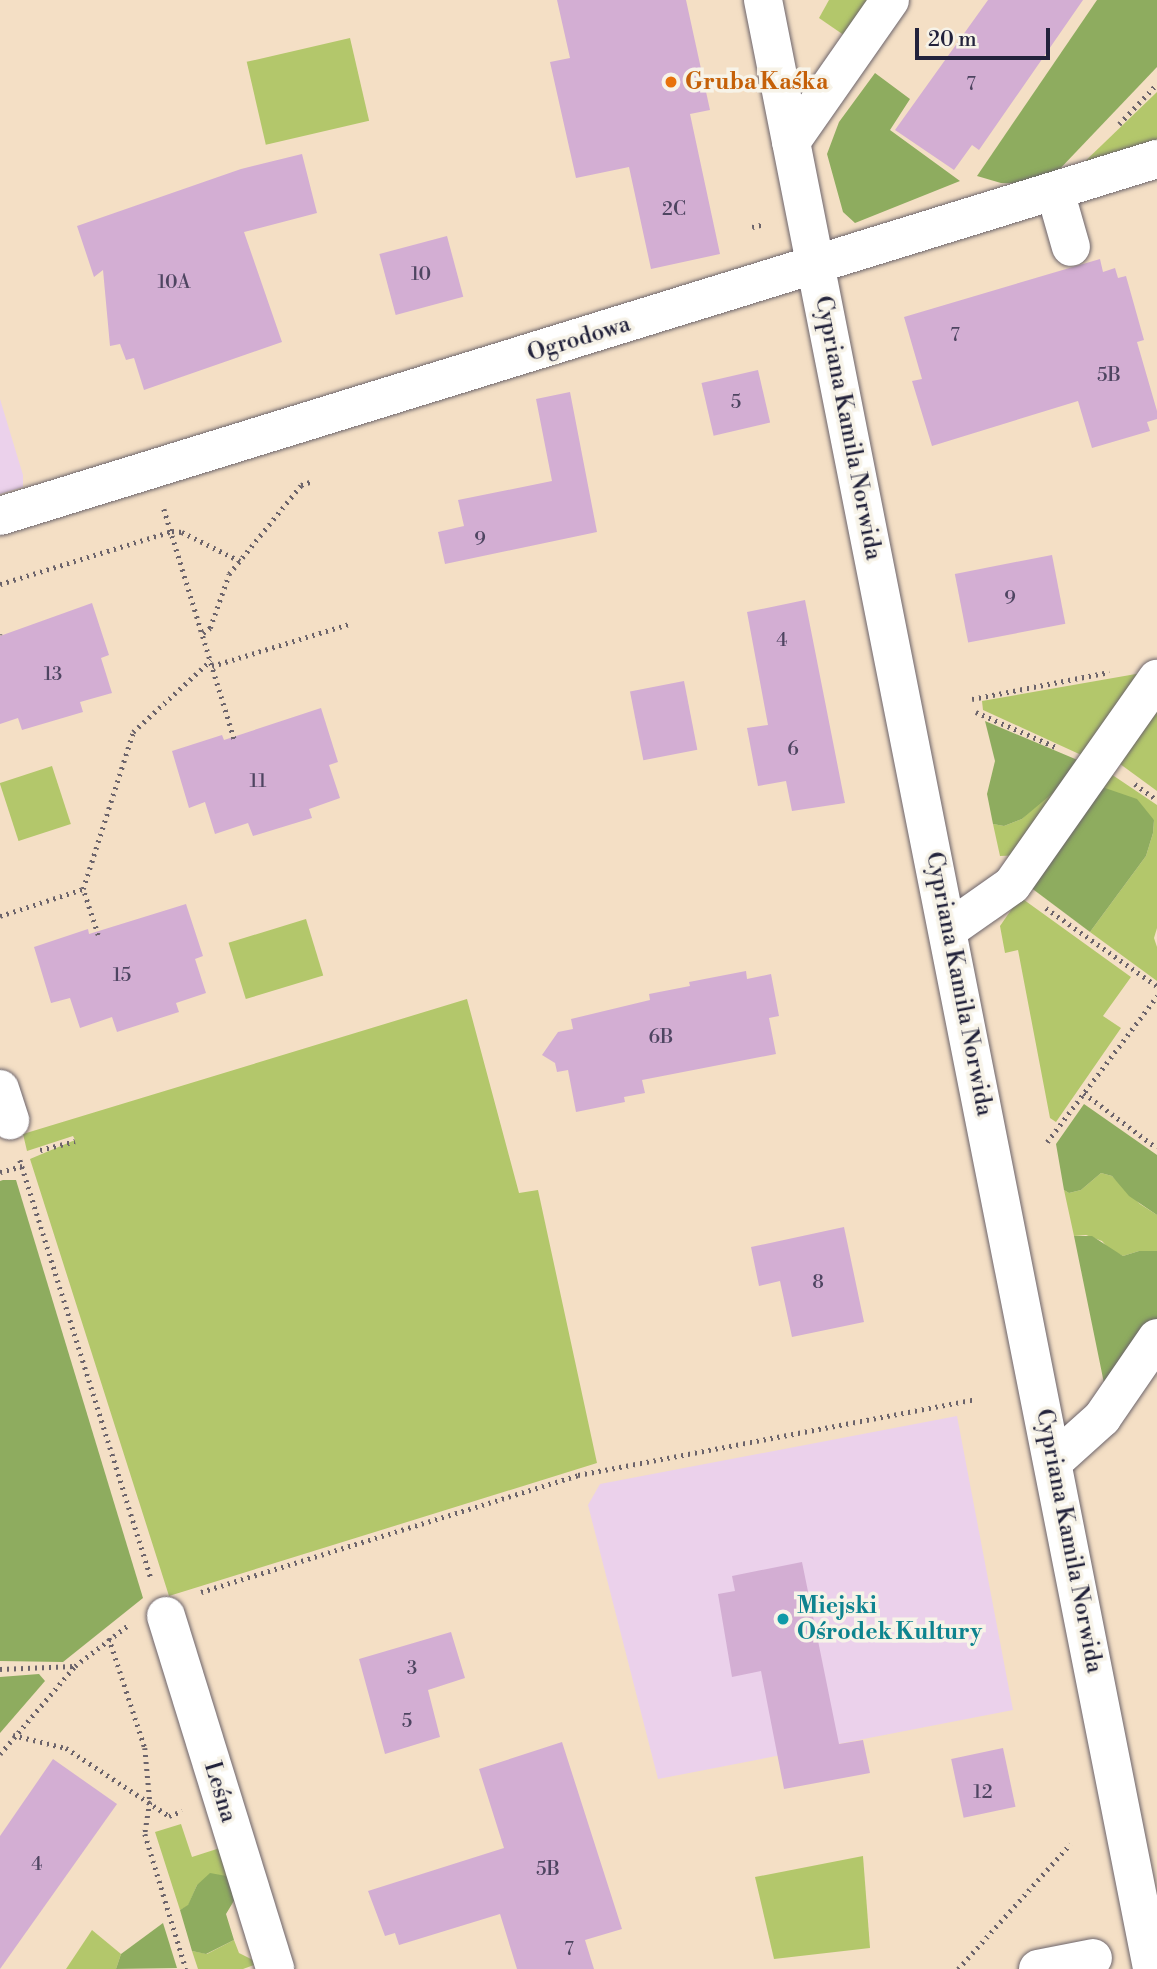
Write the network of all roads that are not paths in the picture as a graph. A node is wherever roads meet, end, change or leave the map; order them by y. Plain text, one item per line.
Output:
1 (763, 0) edge
2 (890, 0) edge
3 (791, 142) junction
4 (1157, 159) edge
5 (1055, 191) junction
6 (1071, 247) dead end
7 (815, 266) junction
8 (0, 516) edge
9 (1157, 679) edge
10 (948, 930) junction
11 (1157, 1338) edge
12 (1053, 1462) junction
13 (163, 1610) road end
14 (1093, 1958) dead end
15 (275, 1969) edge
16 (1038, 1969) edge
17 (1152, 1969) edge

1 - 3 street, Cypriana Kamila Norwida
2 - 3 street
3 - 7 street, Cypriana Kamila Norwida
4 - 5 street, Ogrodowa
5 - 6 street
5 - 7 street, Ogrodowa
7 - 8 street, Ogrodowa
7 - 10 street, Cypriana Kamila Norwida
9 - 10 street
10 - 12 street, Cypriana Kamila Norwida
11 - 12 street
12 - 17 street, Cypriana Kamila Norwida
13 - 15 street, Leśna
14 - 16 street

